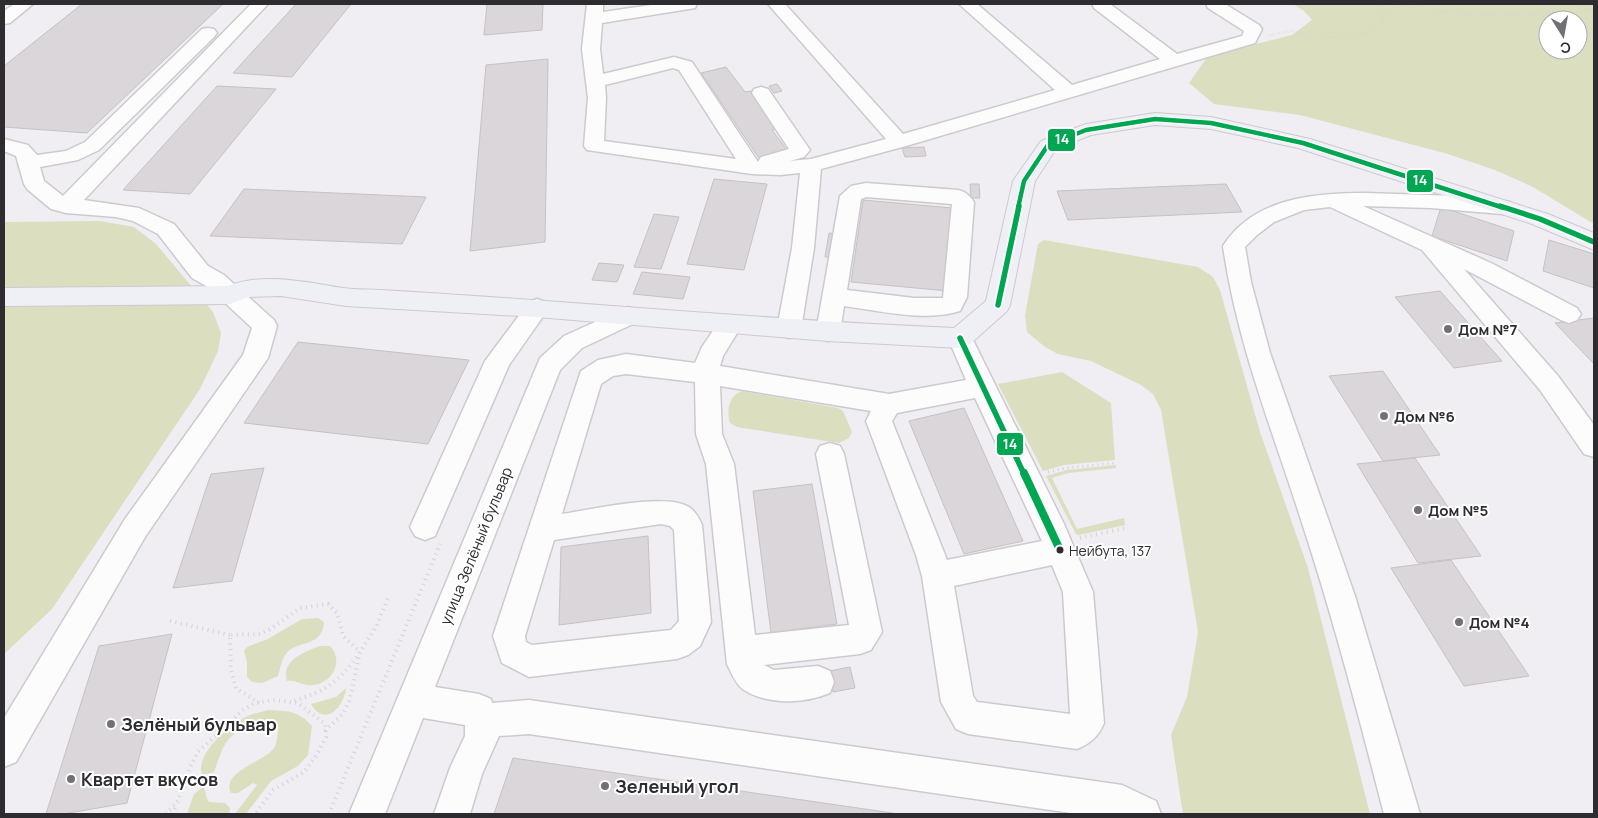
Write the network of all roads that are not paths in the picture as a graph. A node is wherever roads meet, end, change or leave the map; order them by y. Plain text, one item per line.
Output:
1 (25, 4) edge
2 (260, 4) edge
3 (689, 4) edge
4 (776, 4) edge
5 (967, 4) edge
6 (1100, 4) edge
7 (1214, 4) edge
8 (594, 12) edge
9 (229, 13) dead end
10 (4, 19) edge
11 (1174, 61) junction
12 (595, 82) junction
13 (1069, 92) junction
14 (761, 93) dead end
15 (899, 142) junction
16 (4, 145) edge
17 (28, 163) junction
18 (811, 165) junction
19 (751, 167) junction
20 (1327, 198) junction
21 (63, 205) junction
22 (1502, 206) junction
23 (1426, 242) junction
24 (1594, 242) edge
25 (230, 295) junction
26 (4, 297) edge
27 (835, 297) junction
28 (537, 308) junction
29 (1569, 314) dead end
30 (628, 316) junction
31 (730, 325) junction
32 (789, 330) junction
33 (828, 332) junction
34 (960, 338) junction
35 (708, 374) junction
36 (982, 387) junction
37 (890, 404) junction
38 (1594, 446) edge
39 (830, 454) dead end
40 (542, 529) junction
41 (435, 531) road end
42 (1060, 550) junction
43 (937, 576) junction
44 (742, 652) junction
45 (818, 682) dead end
46 (414, 700) junction
47 (482, 721) junction
48 (4, 750) edge
49 (367, 814) edge
50 (452, 814) edge
51 (1143, 814) edge
52 (1402, 814) edge

1 - 10 street
2 - 21 street
3 - 8 street
4 - 15 street
5 - 13 street
6 - 11 street
7 - 11 street
8 - 12 street
9 - 17 street
11 - 13 street
12 - 19 street
12 - 19 street
13 - 15 street
14 - 19 street
15 - 18 street
16 - 17 street
17 - 21 street
18 - 19 street
18 - 32 street
20 - 22 street
20 - 23 street
20 - 52 street
21 - 25 street
22 - 24 main road
22 - 34 main road
23 - 29 street
23 - 38 street
25 - 26 main road
25 - 28 main road
25 - 48 street
27 - 27 street
27 - 33 street
28 - 30 main road
28 - 41 street
30 - 31 main road
30 - 46 street, улица Зелёный бульвар
31 - 32 main road
31 - 35 street
32 - 33 main road
33 - 34 main road
34 - 36 street
35 - 37 street
35 - 40 street
35 - 44 street
36 - 37 street
36 - 42 street
37 - 43 street
39 - 44 street
40 - 40 street
42 - 43 street
42 - 43 street
44 - 45 street
46 - 47 street
46 - 49 street, улица Зелёный бульвар
47 - 50 street
47 - 51 street

